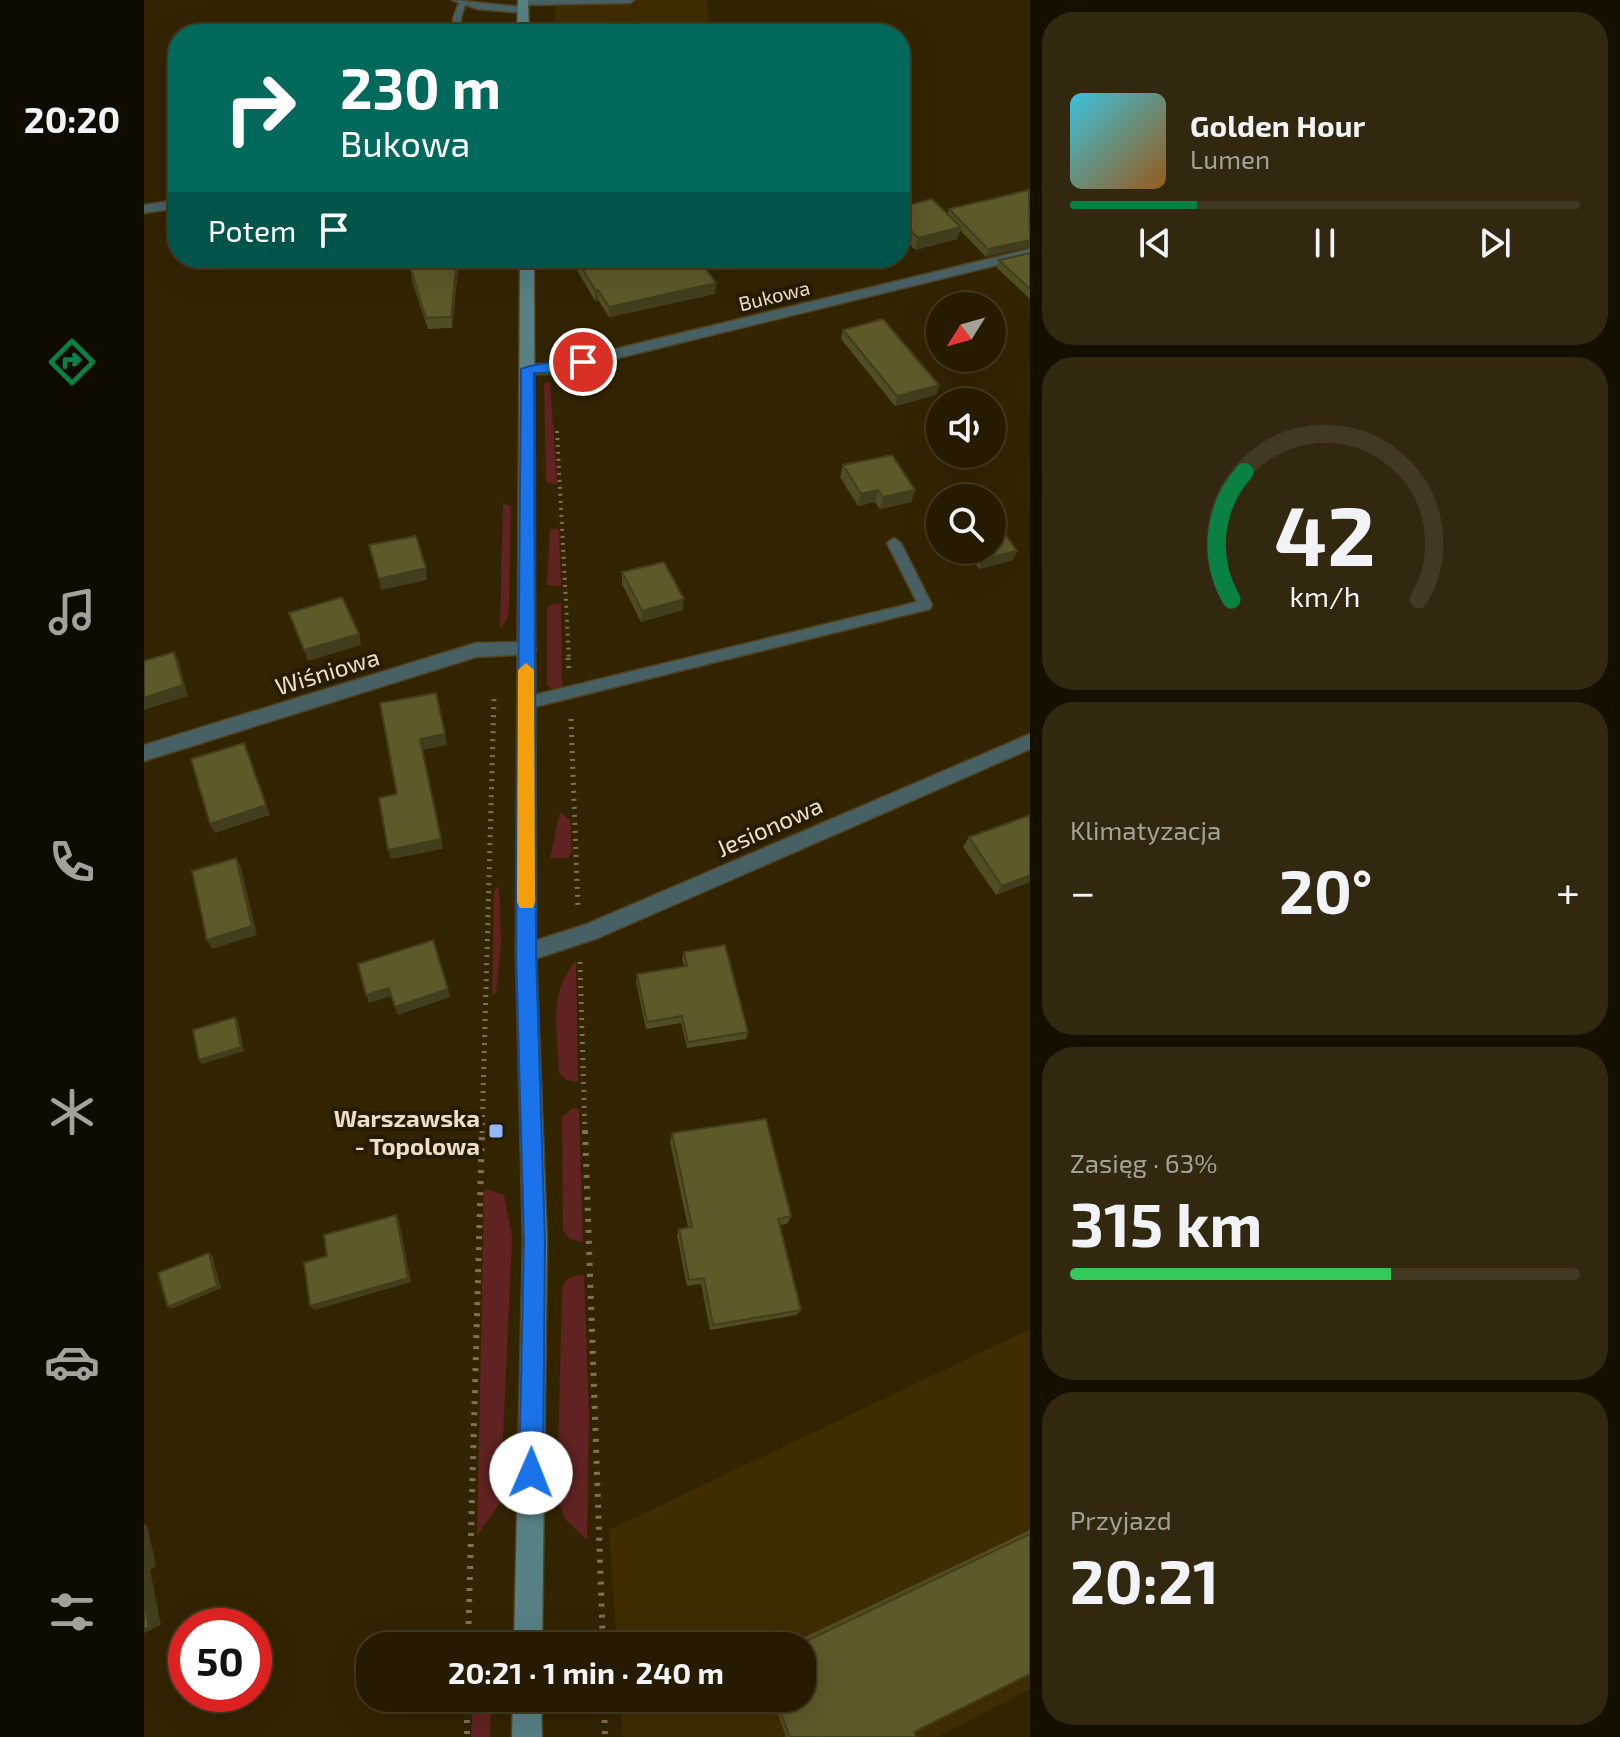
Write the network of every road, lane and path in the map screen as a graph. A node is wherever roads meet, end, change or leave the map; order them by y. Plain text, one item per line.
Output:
1 (630, 0) edge
2 (459, 1) edge
3 (523, 4) edge
4 (457, 24) edge
5 (168, 205) edge
6 (144, 209) edge
7 (1030, 253) edge
8 (527, 268) edge
9 (527, 369) junction
10 (894, 543) dead end
11 (495, 649) junction
12 (527, 649) junction
13 (526, 703) junction
14 (1030, 741) edge
15 (144, 753) edge
16 (526, 953) junction
17 (468, 1632) edge
18 (528, 1632) edge
19 (467, 1712) edge
20 (527, 1712) edge
21 (604, 1712) edge
22 (467, 1737) edge
23 (527, 1737) edge
24 (605, 1737) edge

1 - 3 lane
2 - 3 street
2 - 4 lane
5 - 6 street
7 - 9 street, Bukowa
8 - 9 main road
9 - 12 main road
10 - 13 lane
11 - 12 street, Wiśniowa
11 - 15 street, Wiśniowa
11 - 17 path
12 - 13 main road
13 - 16 main road
14 - 16 street, Jesionowa
16 - 18 main road
19 - 22 path
20 - 23 main road
21 - 24 path

